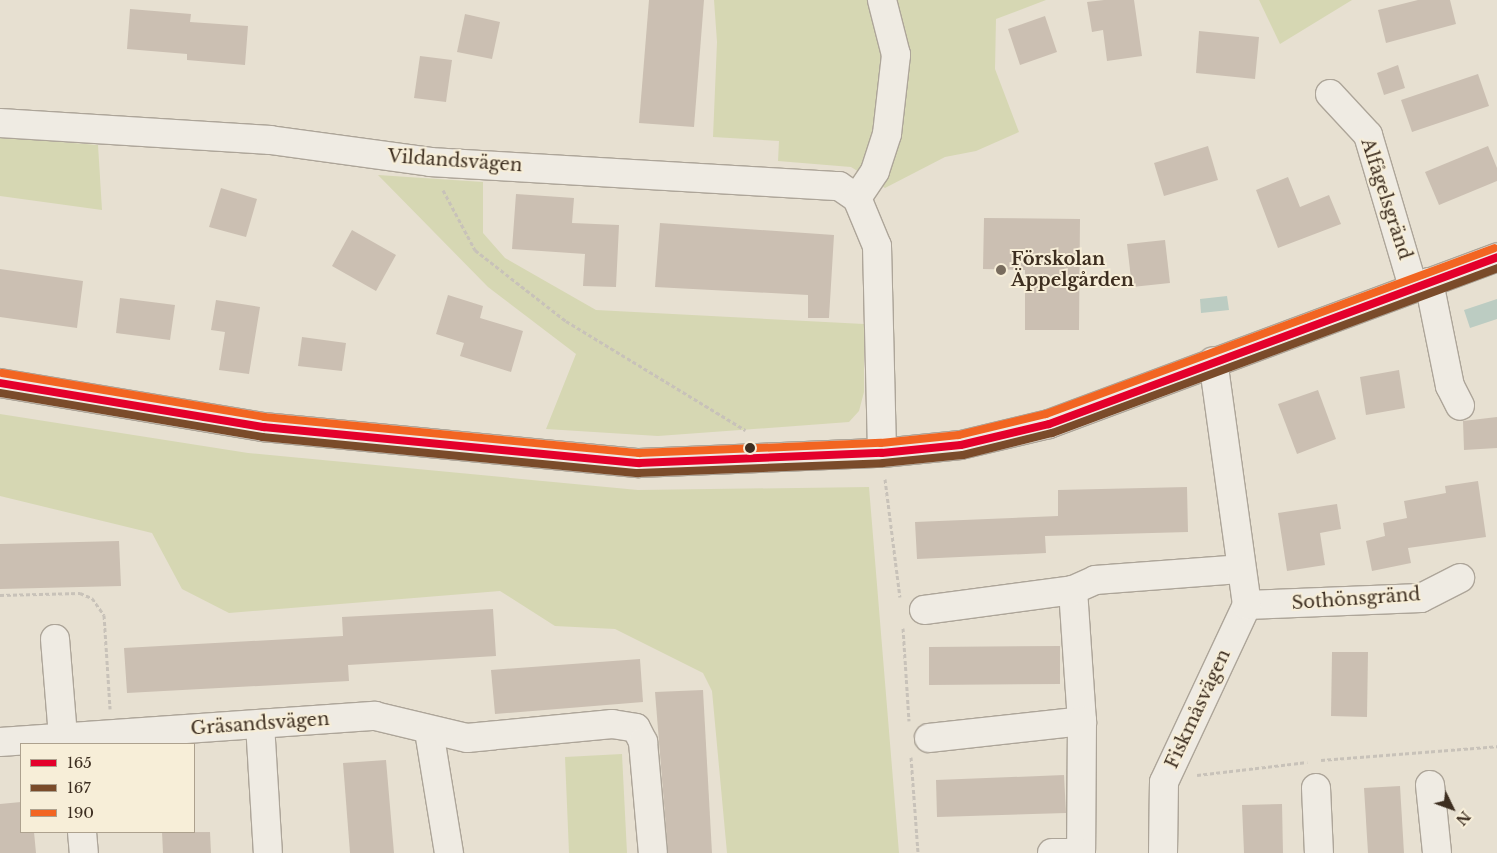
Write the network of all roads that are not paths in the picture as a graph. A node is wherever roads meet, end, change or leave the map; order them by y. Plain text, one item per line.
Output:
1 (882, 0) edge
2 (1330, 94) dead end
3 (0, 123) edge
4 (857, 198) junction
5 (1497, 257) edge
6 (1421, 284) junction
7 (1213, 362) junction
8 (0, 383) edge
9 (1460, 406) dead end
10 (882, 454) junction
11 (1240, 569) junction
12 (1460, 578) dead end
13 (1073, 590) junction
14 (1247, 605) junction
15 (910, 612) road end
16 (55, 639) dead end
17 (1082, 721) junction
18 (260, 724) junction
19 (429, 731) junction
20 (916, 738) road end
21 (72, 739) edge
22 (0, 742) edge
23 (1430, 785) dead end
24 (1316, 788) dead end
25 (82, 833) edge
26 (1081, 852) edge
27 (84, 853) edge
28 (268, 853) edge
29 (449, 853) edge
30 (653, 853) edge
31 (1052, 853) edge
32 (1163, 853) edge
33 (1319, 853) edge
34 (1437, 853) edge

1 - 4 street
2 - 6 street, Alfågelsgränd
3 - 4 street, Vildandsvägen
4 - 10 street
5 - 6 street
6 - 7 street
6 - 9 street, Alfågelsgränd
7 - 10 street
7 - 11 street
8 - 10 street
11 - 13 street
11 - 14 street
12 - 14 street, Sothönsgränd
13 - 15 street
13 - 17 street
14 - 32 street, Fiskmåsvägen
16 - 21 street
17 - 20 street
17 - 26 street
18 - 19 street, Gräsandsvägen
18 - 21 street, Gräsandsvägen
18 - 28 street
19 - 29 street
19 - 30 street, Gräsandsvägen
21 - 22 street, Gräsandsvägen
23 - 34 street
24 - 33 street
25 - 27 street
26 - 31 street

